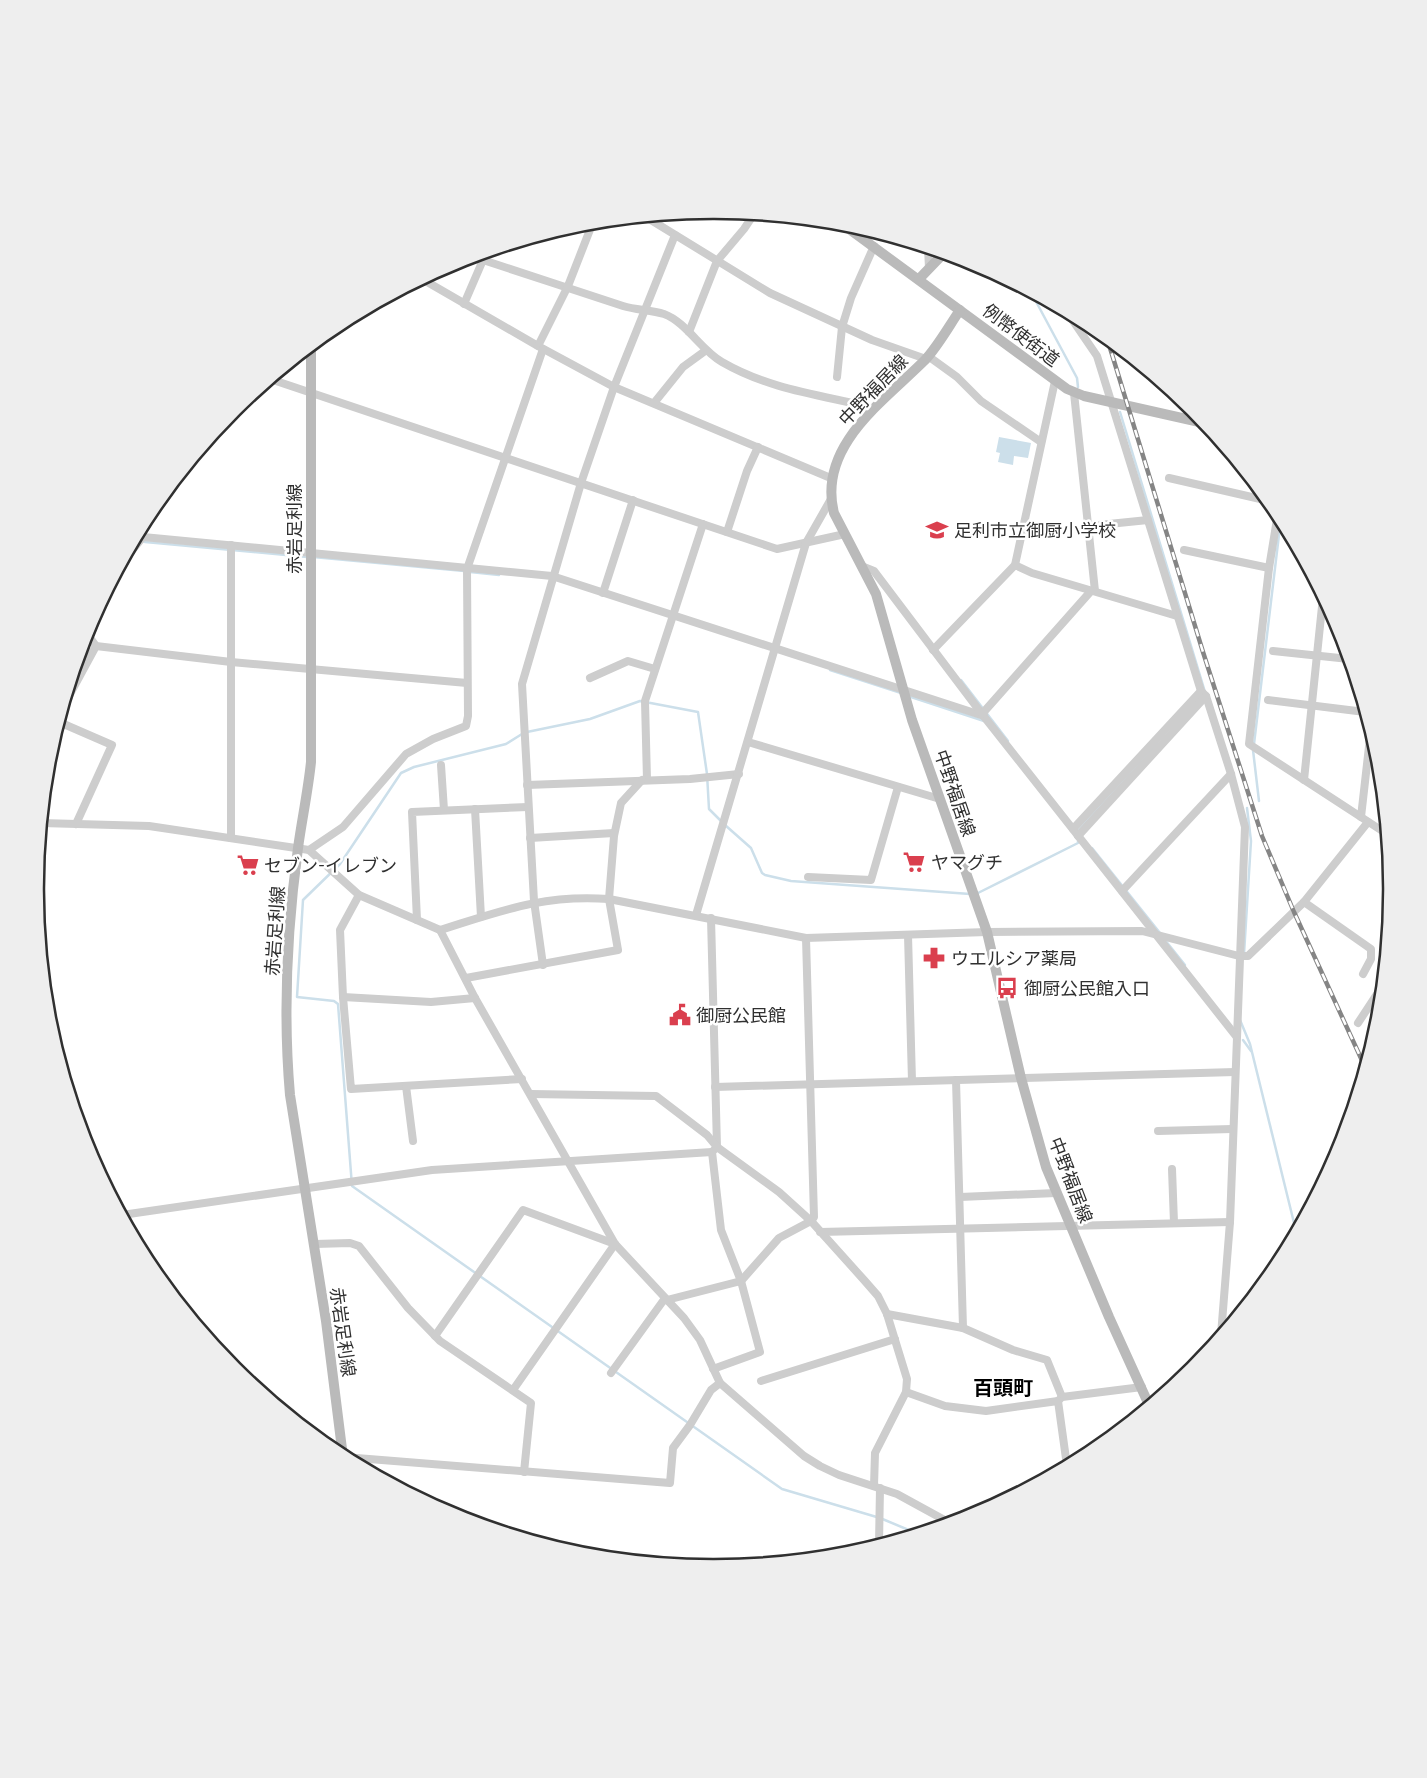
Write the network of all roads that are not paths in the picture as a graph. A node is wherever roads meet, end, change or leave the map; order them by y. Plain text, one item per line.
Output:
1 (750, 221) edge
2 (655, 222) edge
3 (590, 231) edge
4 (675, 235) junction
5 (859, 235) edge
6 (874, 246) junction
7 (928, 255) edge
8 (490, 258) edge
9 (939, 258) edge
10 (482, 261) edge
11 (717, 261) junction
12 (929, 268) junction
13 (919, 279) junction
14 (428, 283) edge
15 (568, 286) junction
16 (464, 304) junction
17 (960, 310) junction
18 (646, 312) junction
19 (1077, 326) edge
20 (842, 327) junction
21 (689, 332) junction
22 (540, 348) junction
23 (705, 351) junction
24 (311, 354) edge
25 (927, 357) junction
26 (837, 377) dead end
27 (1055, 381) junction
28 (276, 382) edge
29 (614, 387) junction
30 (311, 392) junction
31 (1074, 393) junction
32 (1110, 402) junction
33 (654, 403) junction
34 (873, 410) junction
35 (1192, 420) edge
36 (1041, 442) junction
37 (758, 447) junction
38 (506, 458) junction
39 (1169, 478) dead end
40 (833, 479) junction
41 (581, 483) junction
42 (1257, 498) edge
43 (831, 499) junction
44 (633, 500) junction
45 (1148, 520) junction
46 (703, 524) junction
47 (1089, 526) junction
48 (1276, 526) edge
49 (727, 532) junction
50 (845, 534) junction
51 (146, 535) edge
52 (806, 543) junction
53 (231, 545) junction
54 (1184, 550) dead end
55 (311, 553) junction
56 (1015, 565) junction
57 (864, 568) junction
58 (1269, 568) junction
59 (468, 569) junction
60 (552, 576) junction
61 (1093, 591) junction
62 (603, 592) junction
63 (1321, 610) edge
64 (673, 615) junction
65 (1178, 616) junction
66 (92, 641) edge
67 (96, 646) junction
68 (775, 650) junction
69 (933, 650) junction
70 (1273, 651) dead end
71 (1316, 655) junction
72 (1342, 658) edge
73 (231, 662) junction
74 (310, 669) junction
75 (655, 669) junction
76 (590, 678) dead end
77 (77, 681) edge
78 (467, 683) junction
79 (903, 691) junction
80 (1203, 693) junction
81 (1268, 700) dead end
82 (1311, 706) junction
83 (1359, 711) edge
84 (983, 715) junction
85 (65, 725) edge
86 (748, 742) junction
87 (1368, 751) edge
88 (441, 764) dead end
89 (739, 774) junction
90 (1231, 774) junction
91 (645, 780) junction
92 (1304, 780) junction
93 (527, 785) junction
94 (898, 787) junction
95 (940, 799) junction
96 (528, 806) junction
97 (475, 809) junction
98 (444, 810) junction
99 (1361, 817) junction
100 (1368, 822) junction
101 (47, 823) edge
102 (76, 824) junction
103 (1381, 830) edge
104 (614, 833) junction
105 (1075, 833) junction
106 (231, 838) junction
107 (530, 838) junction
108 (298, 848) junction
109 (309, 850) junction
110 (808, 877) dead end
111 (1122, 892) junction
112 (359, 895) junction
113 (609, 899) junction
114 (534, 901) junction
115 (1304, 902) junction
116 (696, 914) junction
117 (482, 917) junction
118 (711, 918) junction
119 (417, 920) junction
120 (440, 930) junction
121 (987, 932) junction
122 (1155, 933) junction
123 (908, 935) junction
124 (806, 938) junction
125 (1240, 956) junction
126 (543, 965) junction
127 (1363, 974) dead end
128 (466, 978) junction
129 (343, 997) junction
130 (475, 998) junction
131 (1374, 998) edge
132 (1358, 1023) dead end
133 (1236, 1036) junction
134 (1235, 1072) junction
135 (1021, 1078) junction
136 (522, 1079) junction
137 (956, 1080) junction
138 (912, 1081) junction
139 (809, 1084) junction
140 (406, 1086) junction
141 (715, 1086) junction
142 (531, 1094) junction
143 (1232, 1129) junction
144 (1158, 1131) dead end
145 (413, 1141) dead end
146 (714, 1150) junction
147 (569, 1162) junction
148 (1172, 1168) dead end
149 (306, 1189) junction
150 (1056, 1193) junction
151 (960, 1197) junction
152 (128, 1214) edge
153 (811, 1221) junction
154 (1230, 1222) junction
155 (1174, 1223) junction
156 (1070, 1224) junction
157 (961, 1228) junction
158 (820, 1232) junction
159 (315, 1244) junction
160 (615, 1244) junction
161 (741, 1281) junction
162 (667, 1300) junction
163 (887, 1314) junction
164 (1222, 1325) edge
165 (963, 1328) junction
166 (435, 1336) junction
167 (895, 1339) junction
168 (713, 1369) junction
169 (611, 1372) dead end
170 (761, 1381) dead end
171 (720, 1384) junction
172 (1142, 1387) junction
173 (513, 1390) junction
174 (906, 1392) junction
175 (1060, 1399) junction
176 (1147, 1399) edge
177 (341, 1446) edge
178 (358, 1457) edge
179 (1066, 1458) edge
180 (524, 1472) junction
181 (877, 1487) junction
182 (942, 1518) edge
183 (879, 1538) edge

1 - 11 street
2 - 4 street
3 - 15 street
4 - 11 street
4 - 18 street
5 - 6 main road, 例幣使街道
6 - 13 main road, 例幣使街道
6 - 20 street
7 - 12 street
8 - 15 street
9 - 12 main road
10 - 16 street
11 - 20 street
11 - 21 street
12 - 13 main road
13 - 17 main road, 例幣使街道
14 - 16 street
15 - 18 street
15 - 22 street
16 - 22 street
17 - 25 main road, 中野福居線
17 - 27 main road, 例幣使街道
18 - 21 street
18 - 29 street
19 - 32 street
20 - 25 street
20 - 26 street
21 - 23 street
22 - 29 street
22 - 38 street
23 - 33 street
23 - 34 street
24 - 30 main road, 赤岩足利線
25 - 34 main road, 中野福居線
25 - 36 street
27 - 31 main road, 例幣使街道
27 - 36 street
28 - 30 street
29 - 33 street
29 - 41 street
30 - 38 street
30 - 55 main road, 赤岩足利線
31 - 32 main road, 例幣使街道
31 - 47 street
32 - 35 main road, 例幣使街道
32 - 45 street
33 - 37 street
34 - 40 main road, 中野福居線
36 - 56 street
37 - 40 street
37 - 49 street
38 - 41 street
38 - 59 street
39 - 42 street
40 - 43 main road, 中野福居線
41 - 44 street
41 - 60 street
43 - 50 main road, 中野福居線
43 - 52 street
44 - 46 street
44 - 62 street
45 - 47 street
45 - 65 street
46 - 49 street
46 - 64 street
47 - 61 street
48 - 58 street
49 - 52 street
50 - 52 street
50 - 57 main road, 中野福居線
51 - 53 street
52 - 68 street
53 - 55 street
53 - 73 street
54 - 58 street
55 - 59 street
55 - 74 main road, 赤岩足利線
56 - 61 street
56 - 69 street
57 - 69 street
57 - 79 main road, 中野福居線
58 - 92 street
59 - 60 street
59 - 78 street
60 - 62 street
60 - 93 street
61 - 65 street
61 - 84 street
62 - 64 street
63 - 71 street
64 - 68 street
64 - 75 street
65 - 80 street
66 - 67 street
67 - 73 street
67 - 77 street
68 - 79 street
68 - 86 street
69 - 84 street
70 - 71 street
71 - 72 street
71 - 82 street
73 - 74 street
73 - 106 street
74 - 78 street
74 - 108 main road, 赤岩足利線
75 - 76 street
75 - 91 street
78 - 109 street
79 - 84 street
79 - 95 main road, 中野福居線
80 - 90 street
80 - 105 street
81 - 82 street
82 - 83 street
82 - 92 street
84 - 105 street
85 - 102 street
86 - 89 street
86 - 94 street
87 - 99 street
88 - 98 street
89 - 91 street
89 - 116 street
90 - 111 street
90 - 125 street
91 - 93 street
91 - 104 street
92 - 99 street
93 - 96 street
94 - 95 street
94 - 110 street
95 - 121 main road, 中野福居線
96 - 97 street
96 - 107 street
97 - 98 street
97 - 117 street
98 - 119 street
99 - 100 street
100 - 103 street
100 - 115 street
101 - 102 street
102 - 106 street
104 - 107 street
104 - 113 street
105 - 111 street
106 - 108 street
107 - 114 street
108 - 109 street
108 - 149 main road, 赤岩足利線
109 - 112 street
111 - 122 street
112 - 119 street
112 - 129 street
113 - 114 street
113 - 116 street
113 - 126 street
114 - 117 street
114 - 126 street
115 - 125 street
115 - 127 street
116 - 118 street
117 - 120 street
118 - 124 street
118 - 141 street
119 - 120 street
120 - 128 street
121 - 122 street
121 - 123 street
121 - 135 main road, 中野福居線
122 - 125 street
122 - 133 street
123 - 124 street
123 - 138 street
124 - 139 street
125 - 133 street
126 - 128 street
128 - 130 street
129 - 130 street
129 - 140 street
130 - 136 street
131 - 132 street
133 - 134 street
134 - 135 street
134 - 143 street
135 - 137 street
135 - 150 main road, 中野福居線
136 - 140 street
136 - 142 street
137 - 138 street
137 - 151 street
138 - 139 street
139 - 141 street
139 - 153 street
140 - 145 street
141 - 146 street
142 - 146 street
142 - 147 street
143 - 144 street
143 - 154 street
146 - 147 street
146 - 153 street
146 - 161 street
147 - 149 street
147 - 160 street
148 - 155 street
149 - 152 street
149 - 159 main road, 赤岩足利線
150 - 151 street
150 - 156 main road, 中野福居線
151 - 157 street
153 - 158 street
153 - 161 street
154 - 155 street
154 - 164 street
155 - 156 street
156 - 157 street
156 - 172 main road, 中野福居線
157 - 158 street
157 - 165 street
158 - 163 street
159 - 166 street
159 - 177 main road, 赤岩足利線
160 - 162 street
160 - 166 street
160 - 173 street
161 - 162 street
161 - 168 street
162 - 168 street
162 - 169 street
163 - 165 street
163 - 167 street
165 - 175 street
166 - 173 street
167 - 170 street
167 - 174 street
168 - 171 street
171 - 180 street
171 - 181 street
172 - 175 street
172 - 176 main road, 中野福居線
173 - 180 street
174 - 175 street
174 - 181 street
175 - 179 street
178 - 180 street
181 - 182 street
181 - 183 street

